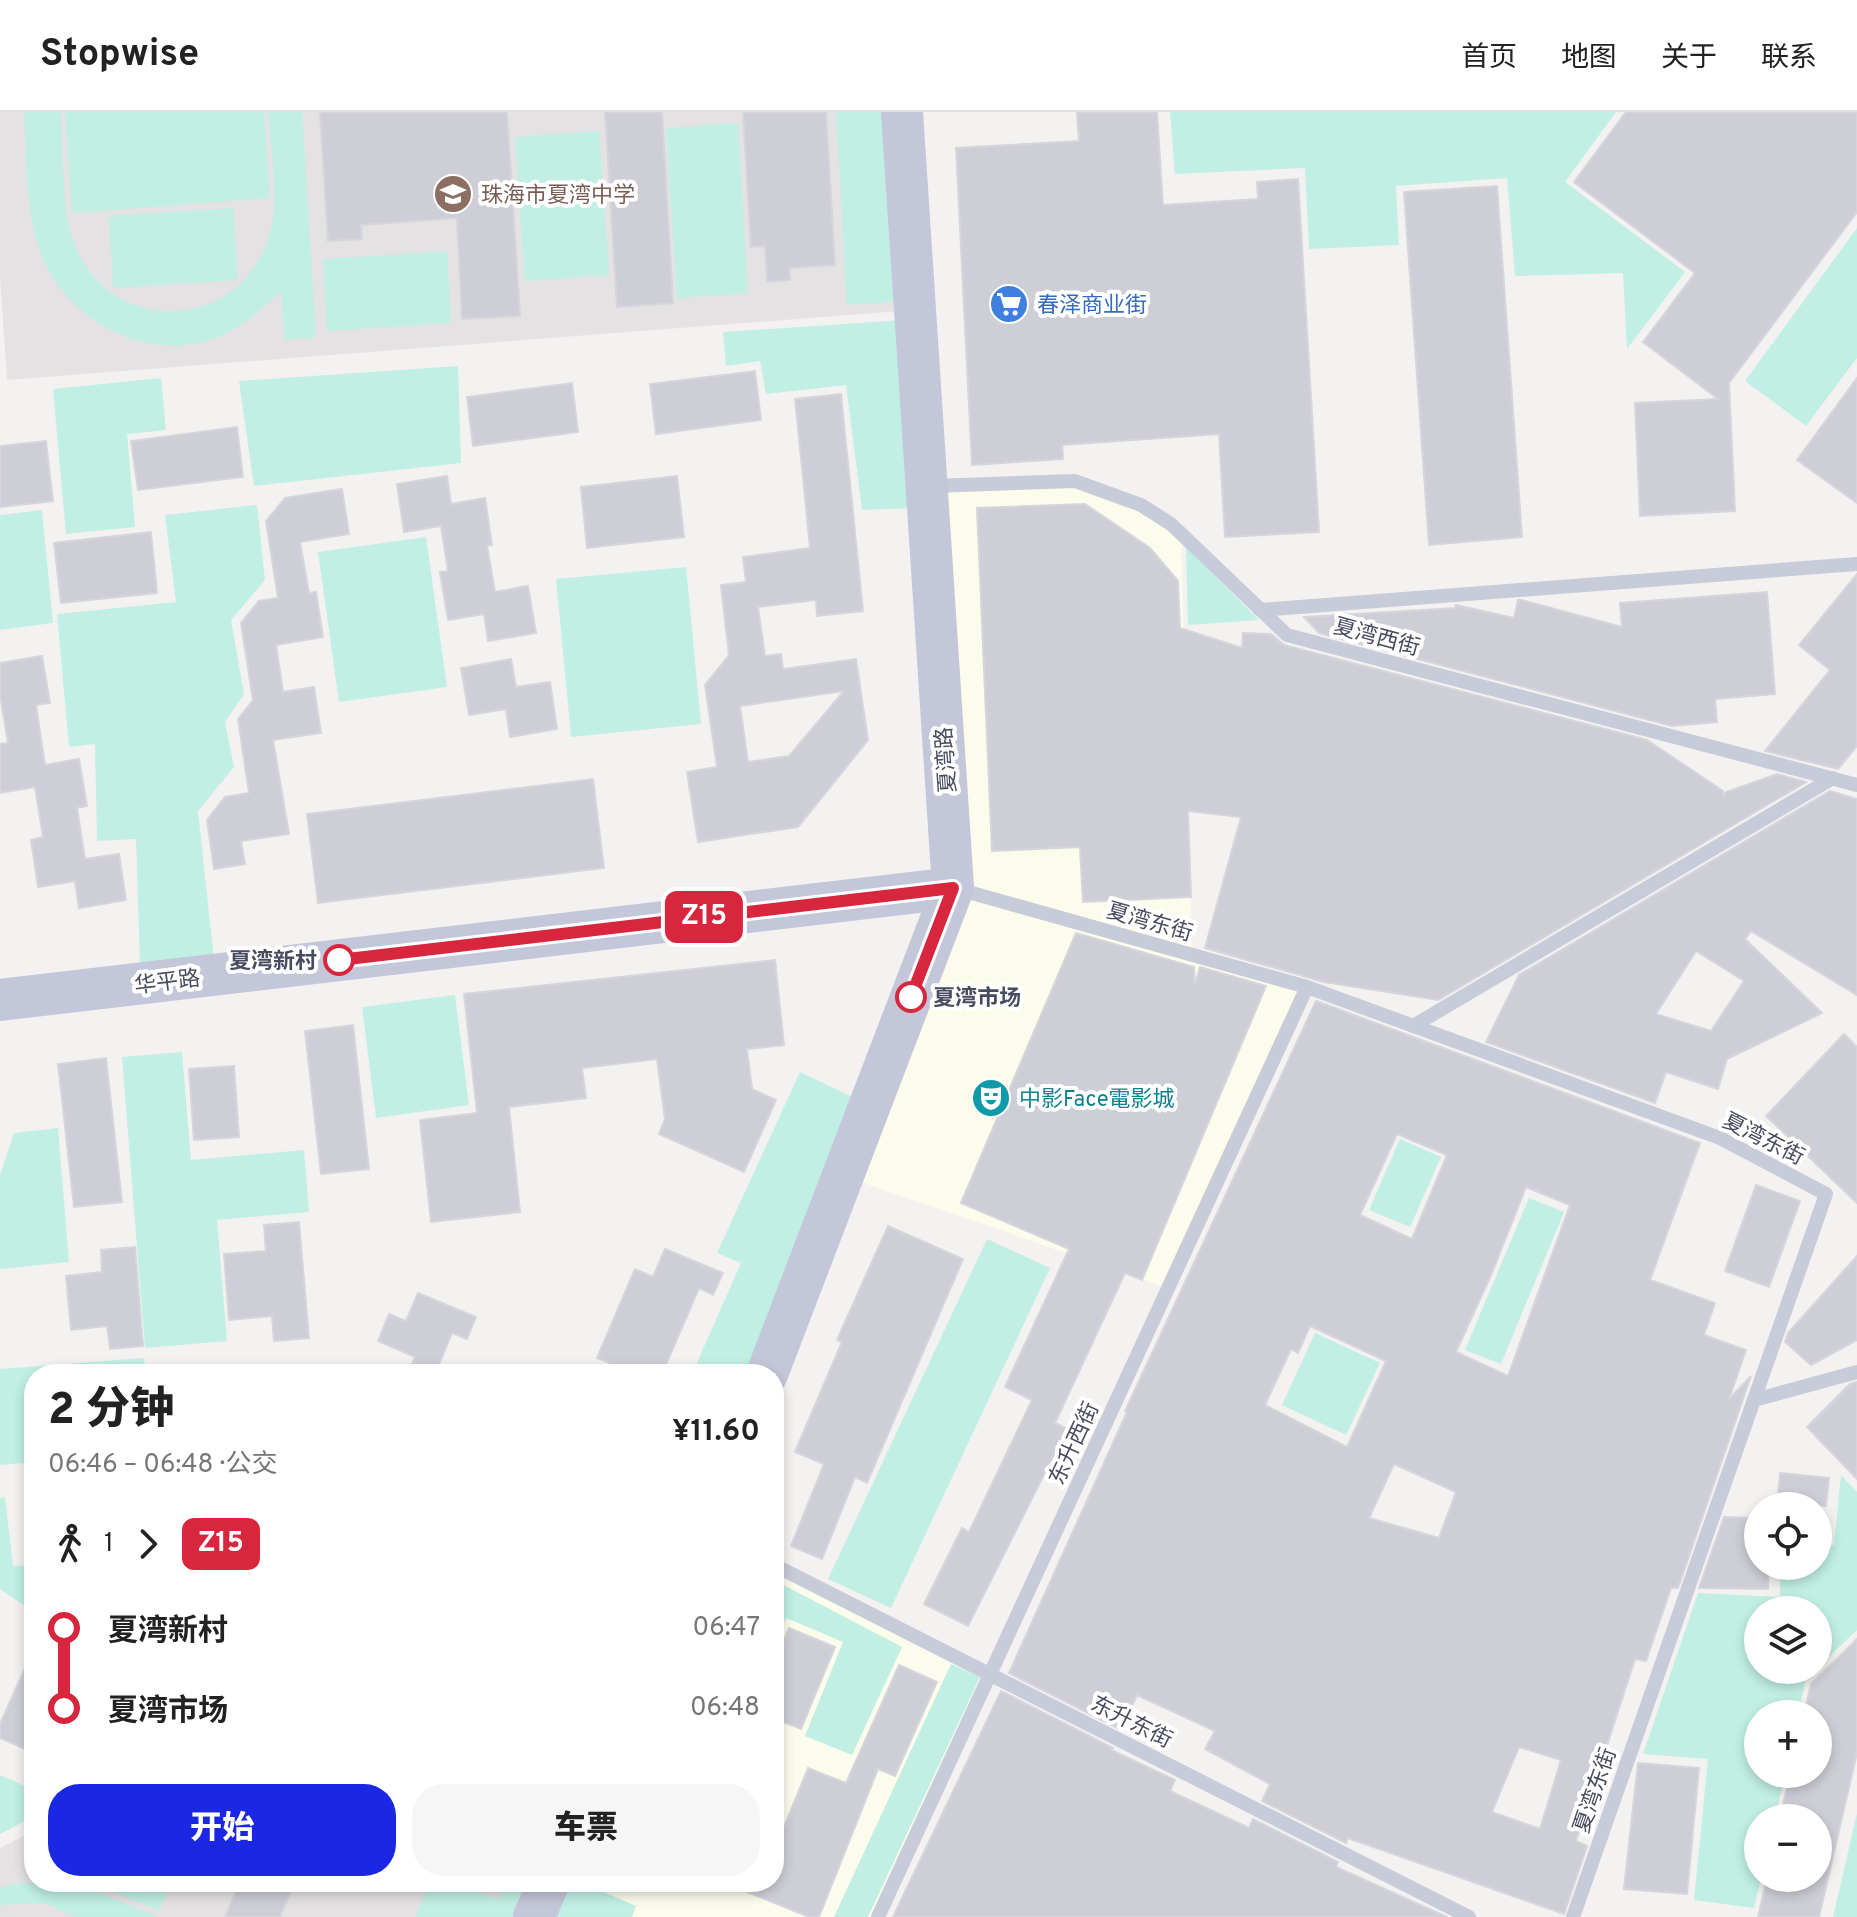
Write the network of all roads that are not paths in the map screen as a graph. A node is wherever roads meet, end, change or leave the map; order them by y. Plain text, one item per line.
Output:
1 (902, 112) edge
2 (927, 486) junction
3 (1857, 564) edge
4 (1260, 610) junction
5 (1833, 778) junction
6 (1857, 785) edge
7 (953, 888) junction
8 (1307, 987) junction
9 (0, 1000) edge
10 (1413, 1026) junction
11 (771, 1364) edge
12 (1857, 1372) edge
13 (1754, 1400) junction
14 (784, 1570) edge
15 (990, 1674) junction
16 (545, 1892) edge
17 (534, 1917) edge
18 (878, 1917) edge
19 (1469, 1917) edge
20 (1573, 1917) edge

1 - 2 street, 夏湾路
2 - 4 lane, 夏湾西街
2 - 7 street, 夏湾路
3 - 4 lane
4 - 5 lane, 夏湾西街
5 - 6 lane, 夏湾西街
5 - 10 lane
7 - 8 lane, 夏湾东街
7 - 9 street, 华平路
7 - 11 street, 夏湾路
8 - 10 lane, 夏湾东街
8 - 15 lane, 东升西街
10 - 13 lane, 夏湾东街
12 - 13 lane
13 - 20 lane, 夏湾东街
14 - 15 lane, 东升东街
15 - 18 lane, 东升西街
15 - 19 lane, 东升东街
16 - 17 street

